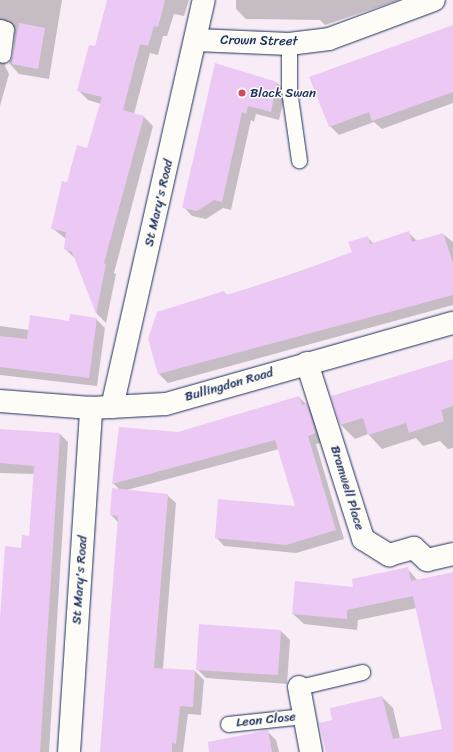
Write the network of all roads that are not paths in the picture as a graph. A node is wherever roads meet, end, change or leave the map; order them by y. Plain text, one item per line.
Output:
1 (204, 0) edge
2 (434, 0) edge
3 (0, 27) edge
4 (196, 40) junction
5 (289, 44) junction
6 (3, 55) dead end
7 (299, 160) dead end
8 (453, 323) edge
9 (307, 363) junction
10 (0, 400) edge
11 (112, 407) junction
12 (91, 408) junction
13 (453, 554) edge
14 (362, 672) dead end
15 (299, 687) joint
16 (304, 716) junction
17 (228, 724) dead end
18 (70, 752) edge
19 (311, 752) edge

1 - 4 street, St Mary's Road
2 - 5 street, Crown Street
3 - 6 lane
4 - 5 street, Crown Street
4 - 11 street, St Mary's Road
5 - 7 lane
8 - 9 street, Bullingdon Road
9 - 11 street, Bullingdon Road
9 - 13 street, Bramwell Place
10 - 12 street, Bullingdon Road
11 - 12 street, Bullingdon Road
12 - 18 street, St Mary's Road
14 - 15 lane, Leon Close
15 - 16 street, Leon Close
16 - 17 lane, Leon Close
16 - 19 street, Leon Close

